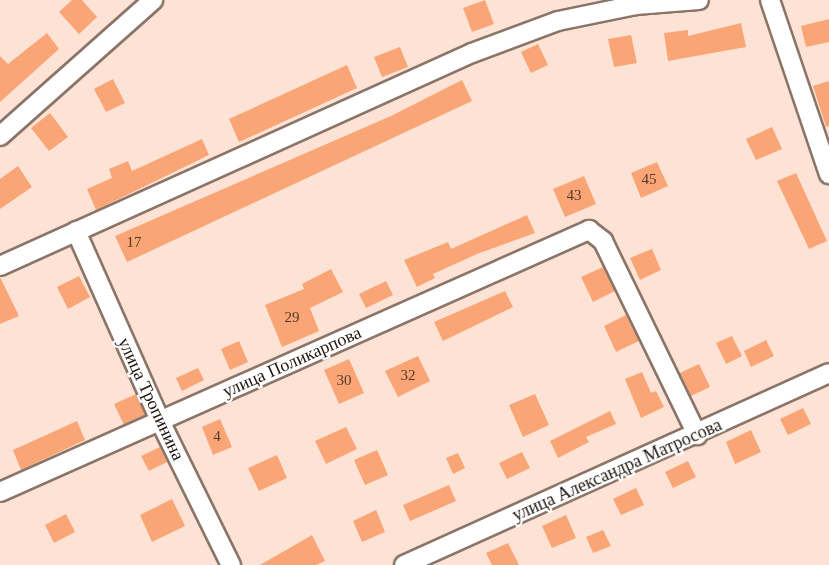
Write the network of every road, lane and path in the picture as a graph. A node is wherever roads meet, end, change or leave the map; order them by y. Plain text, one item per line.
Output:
1 (153, 0) edge
2 (699, 0) edge
3 (770, 0) edge
4 (635, 2) edge
5 (0, 136) edge
6 (829, 174) edge
7 (76, 231) junction
8 (0, 266) edge
9 (829, 373) edge
10 (160, 421) junction
11 (697, 435) junction
12 (0, 492) edge
13 (231, 565) edge
14 (404, 565) edge

1 - 5 street
2 - 4 street
3 - 6 street
4 - 7 street
7 - 8 street
7 - 10 street, улица Тропинина
9 - 11 street, улица Александра Матросова
10 - 11 street, улица Поликарпова
10 - 12 street, улица Поликарпова
10 - 13 street, улица Тропинина
11 - 14 street, улица Александра Матросова

